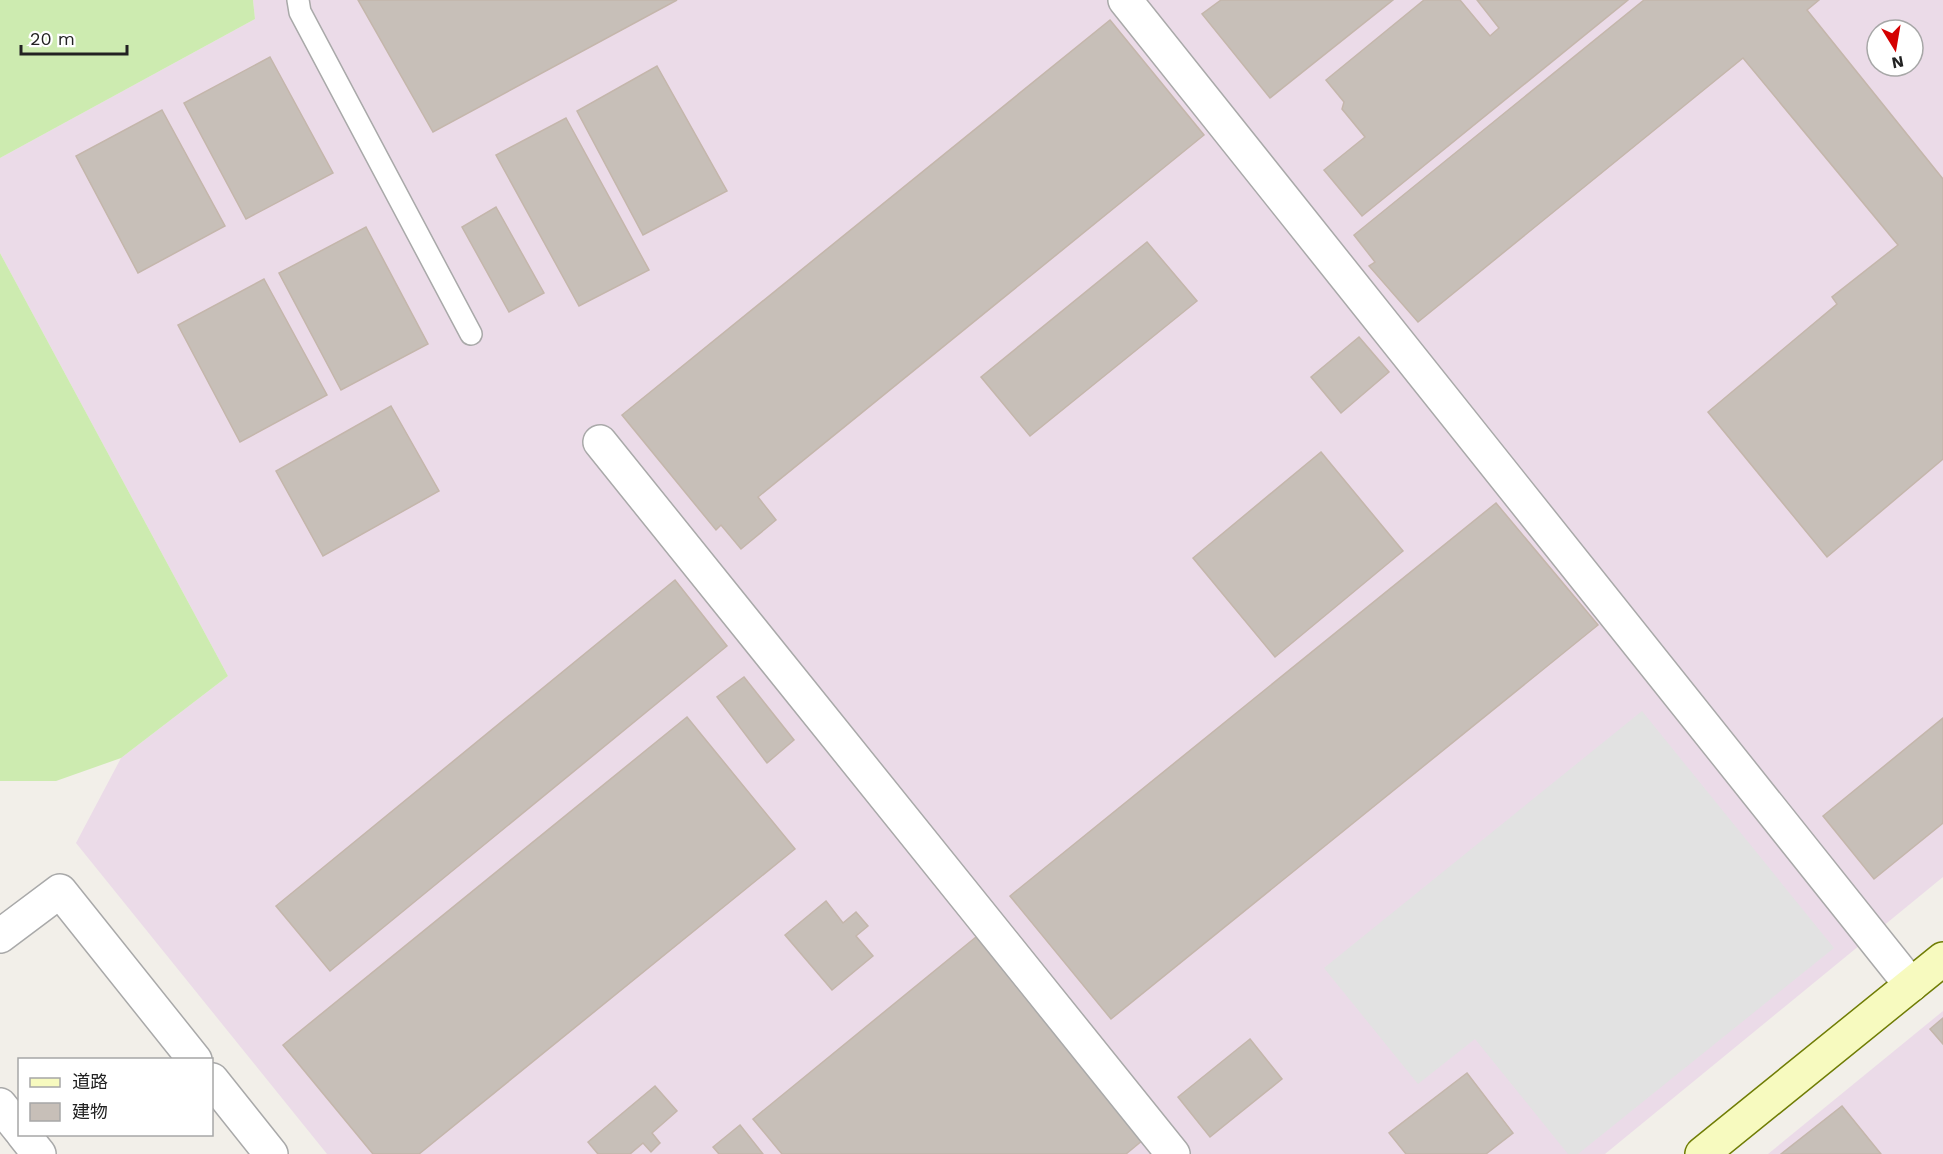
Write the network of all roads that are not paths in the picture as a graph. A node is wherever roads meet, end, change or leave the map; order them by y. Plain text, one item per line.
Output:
1 (298, 0) edge
2 (1125, 0) edge
3 (471, 334) dead end
4 (600, 442) dead end
5 (0, 936) edge
6 (1943, 959) edge
7 (1911, 985) junction
8 (194, 1058) edge
9 (213, 1081) edge
10 (0, 1106) edge
11 (18, 1128) edge
12 (25, 1136) edge
13 (39, 1154) edge
14 (271, 1154) edge
15 (1173, 1154) edge
16 (1702, 1154) edge

1 - 3 lane
2 - 7 street
4 - 15 street
5 - 8 street
6 - 7 street
7 - 16 street
9 - 14 street
10 - 11 street
12 - 13 street

